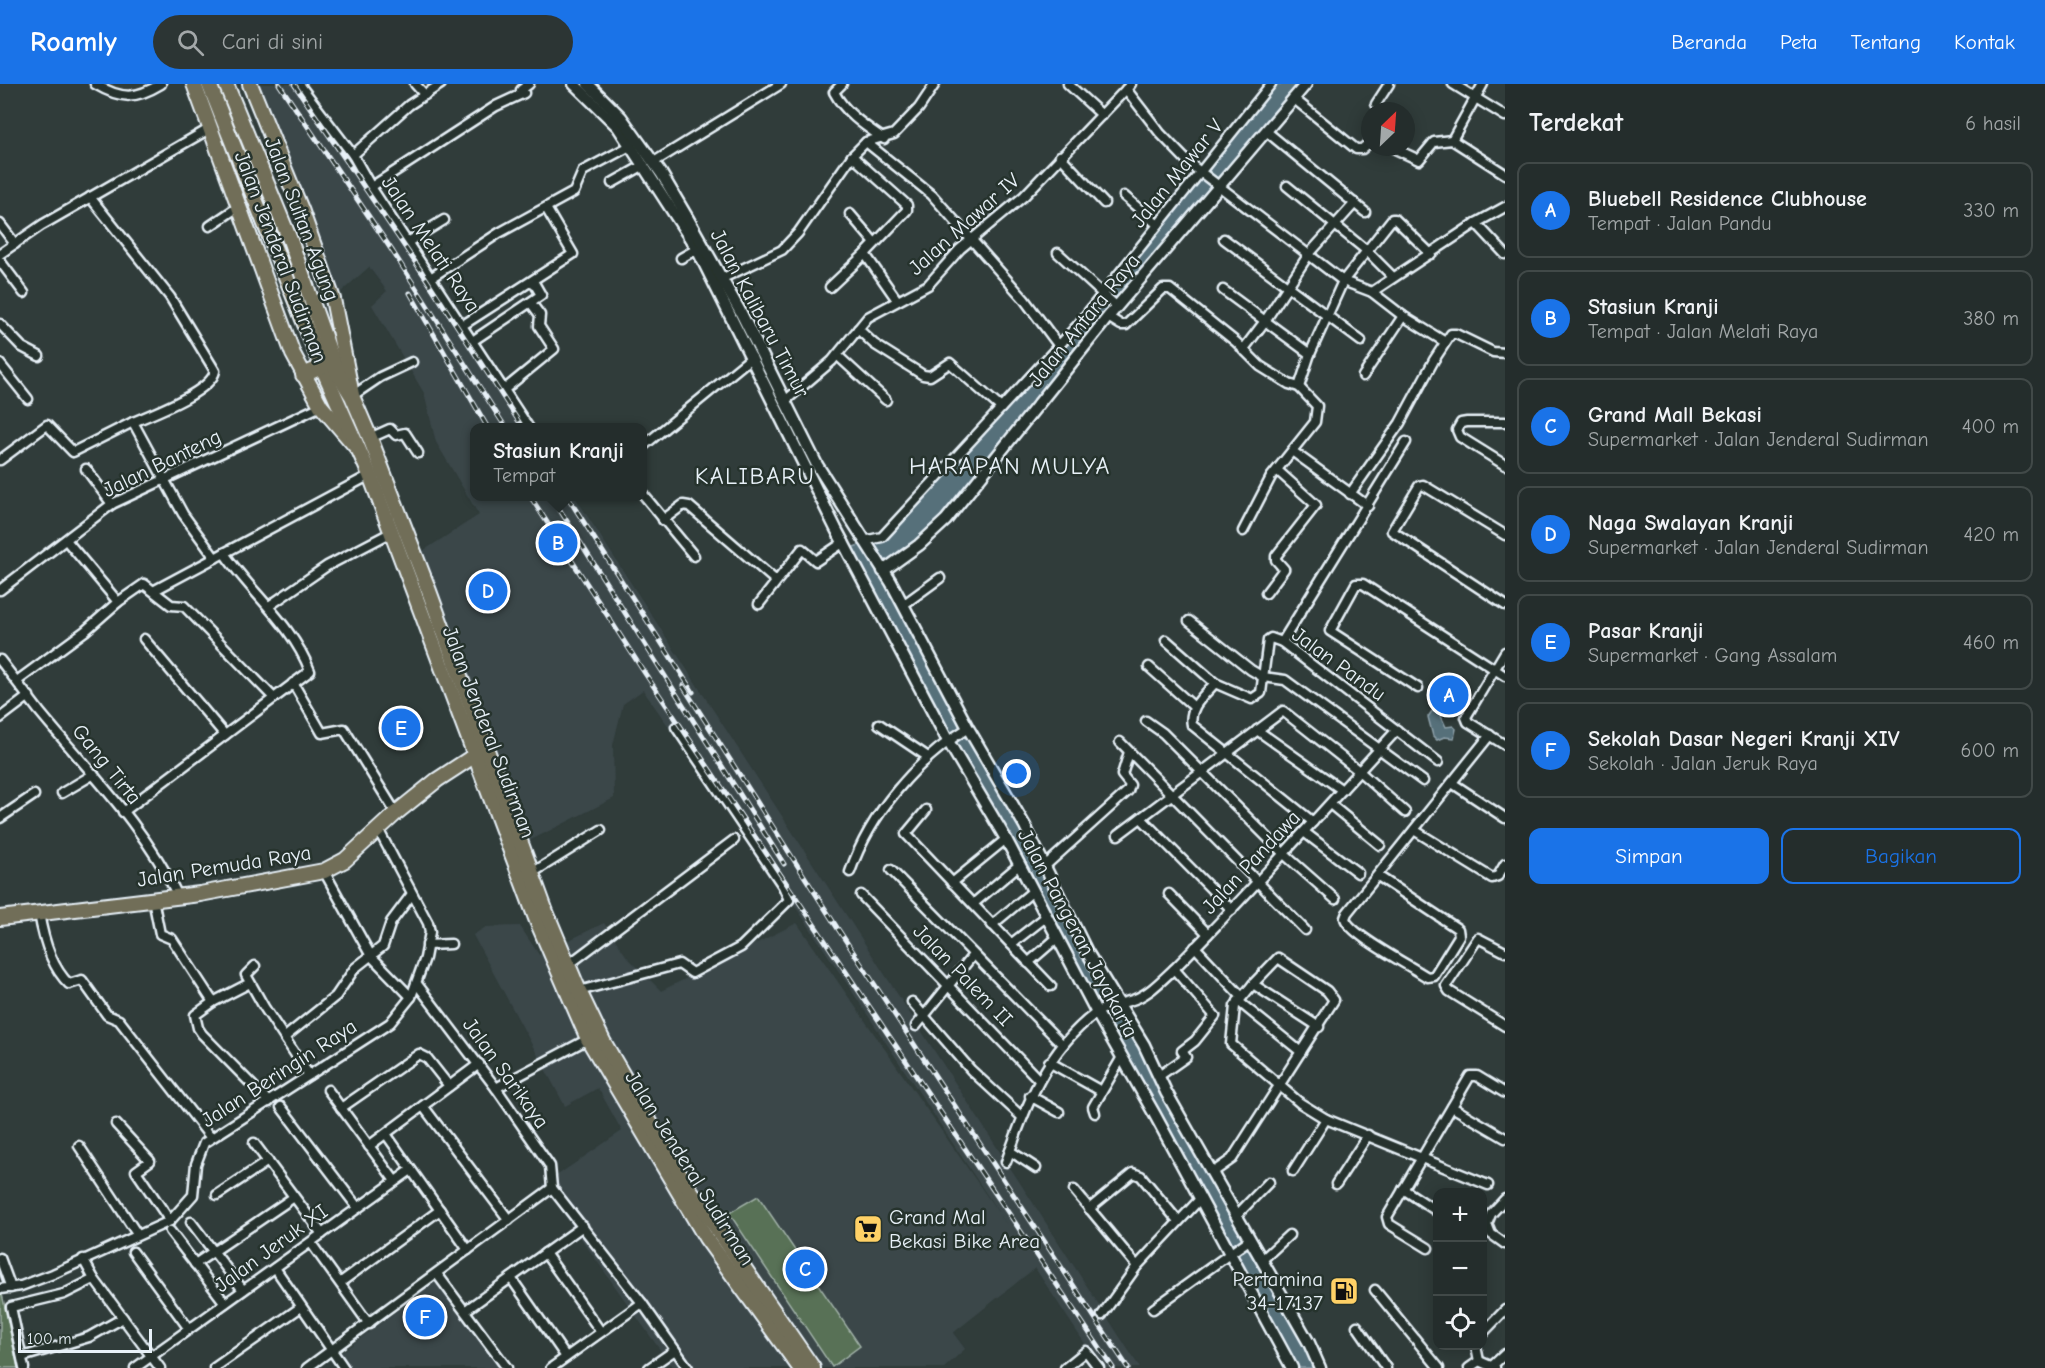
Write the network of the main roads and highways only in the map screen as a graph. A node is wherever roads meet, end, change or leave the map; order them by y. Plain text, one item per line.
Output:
1 (226, 84) edge
2 (250, 84) edge
3 (198, 85) edge
4 (322, 367) junction
5 (336, 370) joint
6 (303, 375) junction
7 (352, 396) junction
8 (357, 448) junction
9 (481, 751) junction
10 (538, 907) junction
11 (0, 917) edge
12 (679, 1184) junction
13 (800, 1368) edge
14 (813, 1368) edge

1 - 5 main road, Jalan Sultan Agung
2 - 7 main road, Jalan Jenderal Sudirman
3 - 4 main road, Jalan Sultan Agung
3 - 6 main road, Jalan Jenderal Sudirman
4 - 6 main road
4 - 8 main road, Jalan Sultan Agung
5 - 7 main road, Jalan Jenderal Sudirman
6 - 8 main road, Jalan Jenderal Sudirman
7 - 9 main road, Jalan Jenderal Sudirman
8 - 9 main road, Jalan Jenderal Sudirman
9 - 10 main road, Jalan Jenderal Sudirman
9 - 10 main road, Jalan Jenderal Sudirman
9 - 11 main road, Jalan Pemuda Raya
10 - 12 main road, Jalan Jenderal Sudirman
10 - 12 main road, Jalan Jenderal Sudirman
12 - 13 main road, Jalan Jenderal Sudirman
12 - 14 main road, Jalan Jenderal Sudirman

